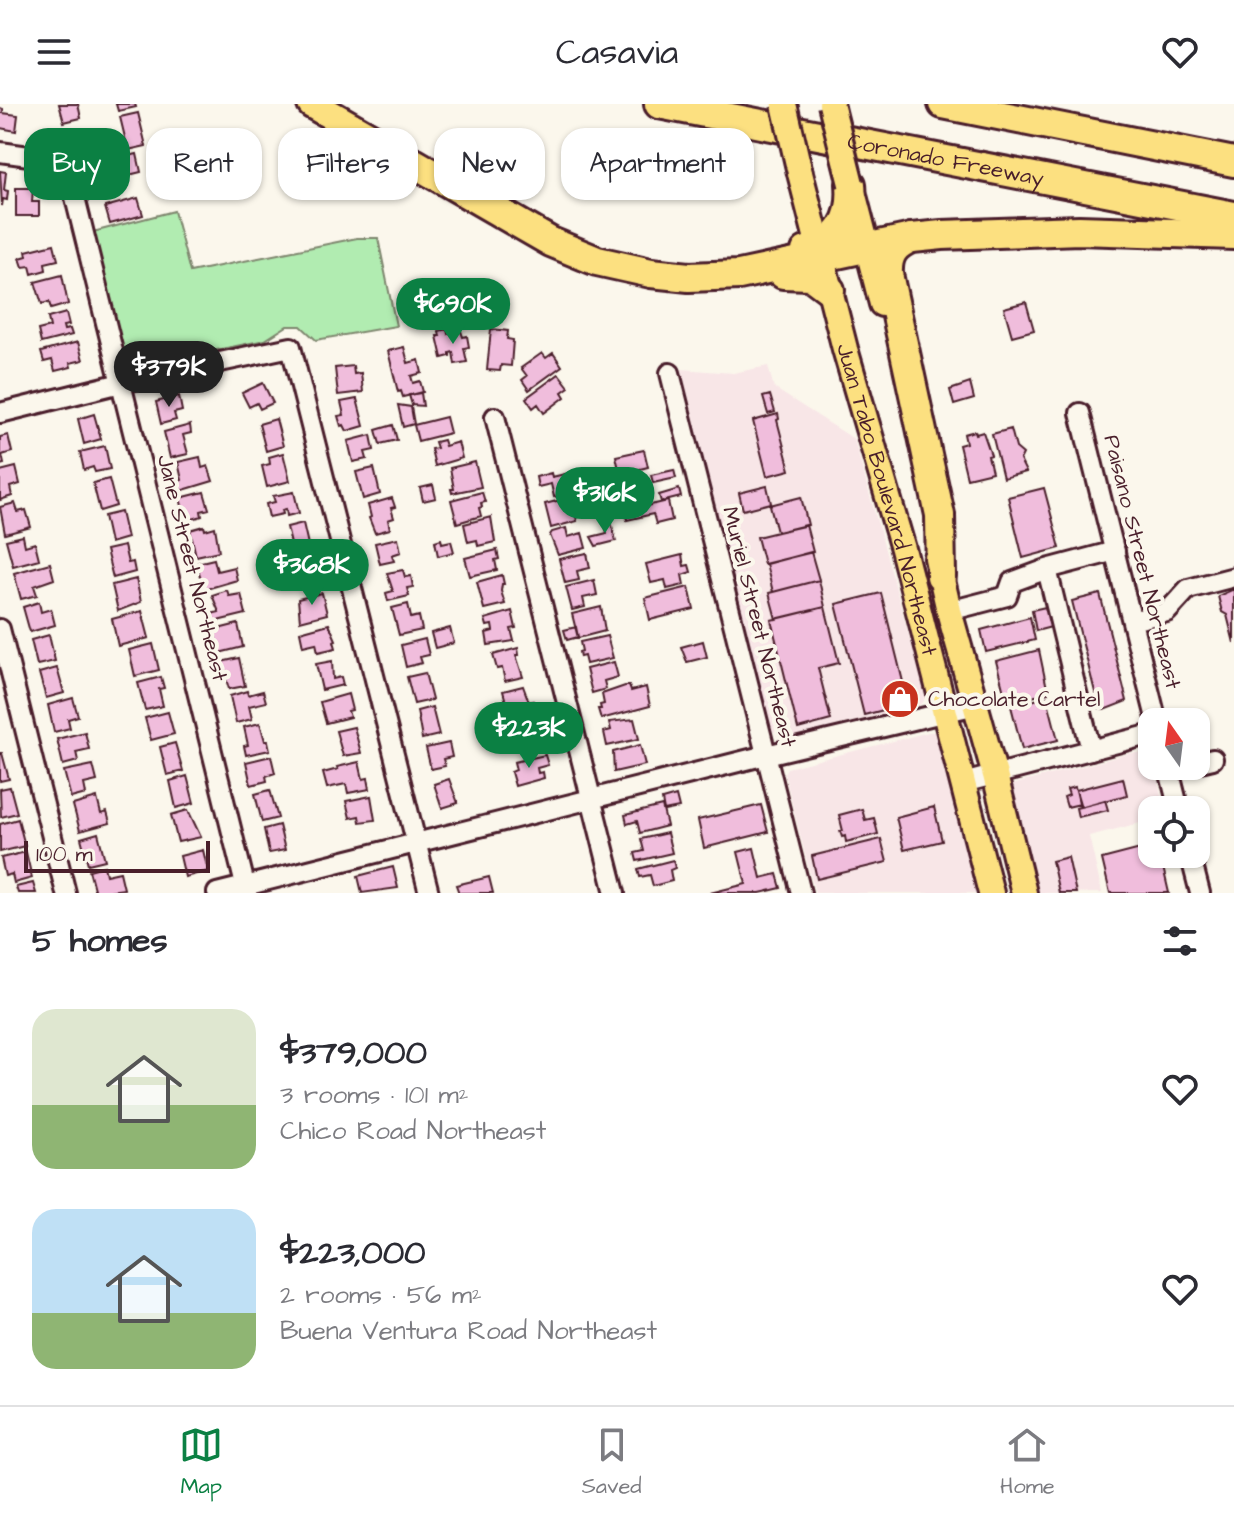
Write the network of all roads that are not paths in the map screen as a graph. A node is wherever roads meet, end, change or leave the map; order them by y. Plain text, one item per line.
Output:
1 (312, 104) edge
2 (659, 104) edge
3 (784, 104) edge
4 (831, 104) edge
5 (943, 104) edge
6 (0, 152) edge
7 (1234, 162) edge
8 (851, 184) junction
9 (1234, 216) edge
10 (1234, 235) edge
11 (912, 238) junction
12 (867, 247) junction
13 (821, 253) junction
14 (582, 255) junction
15 (830, 290) junction
16 (670, 373) dead end
17 (121, 383) junction
18 (0, 413) edge
19 (1080, 413) dead end
20 (495, 417) dead end
21 (1115, 551) junction
22 (1047, 569) junction
23 (941, 576) junction
24 (1234, 577) edge
25 (949, 611) junction
26 (1132, 621) junction
27 (0, 629) edge
28 (976, 705) junction
29 (1154, 708) edge
30 (944, 714) junction
31 (1138, 738) edge
32 (1091, 750) junction
33 (766, 755) junction
34 (995, 775) junction
35 (963, 783) junction
36 (592, 799) junction
37 (417, 842) junction
38 (1194, 868) edge
39 (246, 889) edge
40 (66, 893) edge
41 (217, 893) edge
42 (429, 893) edge
43 (615, 893) edge
44 (801, 893) edge
45 (991, 893) edge
46 (1024, 893) edge
47 (1200, 893) edge

1 - 14 highway
2 - 9 highway, Coronado Freeway
3 - 13 main road, Juan Tabo Boulevard Northeast, bridge
4 - 8 main road, Juan Tabo Boulevard Northeast, bridge
5 - 7 highway
6 - 17 street, Jane Street Northeast
8 - 12 main road, Juan Tabo Boulevard Northeast
8 - 13 highway
10 - 11 highway
11 - 12 highway
11 - 23 highway
12 - 13 highway
12 - 23 main road, Juan Tabo Boulevard Northeast
13 - 14 highway
13 - 15 main road, Juan Tabo Boulevard Northeast
14 - 15 highway
15 - 30 main road, Juan Tabo Boulevard Northeast
16 - 33 street, Muriel Street Northeast
17 - 18 street
17 - 37 street
17 - 39 street, Jane Street Northeast
19 - 21 street, Paisano Street Northeast
20 - 36 street
21 - 22 street
21 - 26 street, Paisano Street Northeast
22 - 25 street
22 - 32 street
23 - 25 main road, Juan Tabo Boulevard Northeast
24 - 26 street
25 - 28 main road, Juan Tabo Boulevard Northeast
26 - 29 street, Paisano Street Northeast
27 - 40 street
28 - 30 street
28 - 34 main road, Juan Tabo Boulevard Northeast
30 - 33 street
30 - 35 main road, Juan Tabo Boulevard Northeast
31 - 32 street
32 - 34 street
33 - 36 street
33 - 44 street, Muriel Street Northeast
34 - 35 street
34 - 46 main road, Juan Tabo Boulevard Northeast
35 - 45 main road, Juan Tabo Boulevard Northeast
36 - 37 street
36 - 43 street
37 - 39 street
37 - 42 street
38 - 47 street
39 - 41 street

